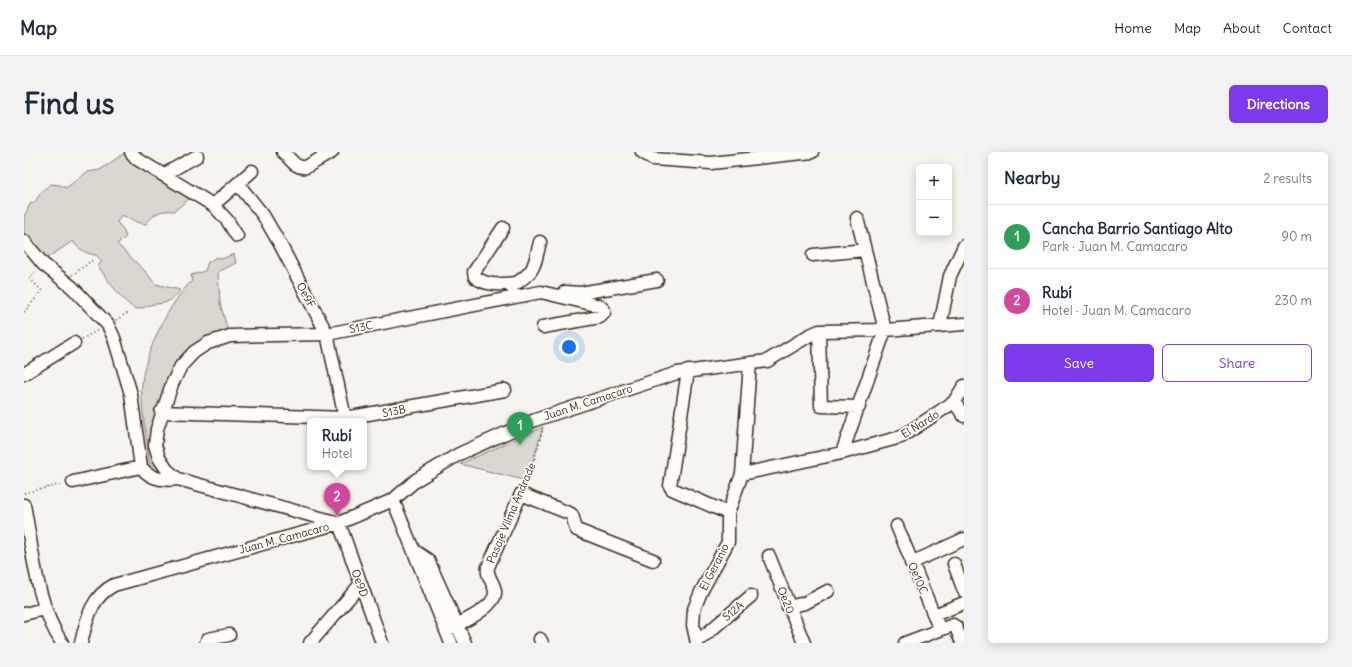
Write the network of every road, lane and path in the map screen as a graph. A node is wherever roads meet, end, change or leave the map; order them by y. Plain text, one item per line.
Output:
1 (131, 152) edge
2 (283, 152) edge
3 (332, 152) edge
4 (642, 152) edge
5 (812, 152) edge
6 (197, 156) dead end
7 (252, 170) dead end
8 (164, 175) junction
9 (238, 184) junction
10 (213, 206) junction
11 (857, 218) dead end
12 (503, 228) dead end
13 (237, 236) dead end
14 (24, 241) edge
15 (540, 242) dead end
16 (964, 246) edge
17 (865, 250) junction
18 (813, 255) dead end
19 (94, 259) dead end
20 (43, 264) junction
21 (71, 275) dead end
22 (657, 280) dead end
23 (517, 283) junction
24 (542, 292) junction
25 (489, 302) junction
26 (24, 312) edge
27 (128, 313) dead end
28 (964, 324) edge
29 (108, 325) junction
30 (940, 326) junction
31 (543, 327) dead end
32 (885, 330) junction
33 (819, 331) junction
34 (327, 334) junction
35 (74, 344) joint
36 (750, 363) junction
37 (688, 371) junction
38 (24, 374) edge
39 (964, 386) edge
40 (505, 390) dead end
41 (954, 402) junction
42 (859, 407) junction
43 (161, 412) junction
44 (546, 416) junction
45 (964, 416) edge
46 (345, 418) junction
47 (842, 453) junction
48 (141, 467) junction
49 (742, 474) junction
50 (178, 479) junction
51 (73, 482) joint
52 (24, 493) edge
53 (521, 494) junction
54 (393, 500) junction
55 (24, 505) edge
56 (728, 513) junction
57 (339, 524) junction
58 (897, 526) dead end
59 (964, 539) edge
60 (769, 556) dead end
61 (653, 560) dead end
62 (911, 563) junction
63 (954, 564) dead end
64 (360, 585) junction
65 (828, 591) dead end
66 (964, 591) edge
67 (751, 596) dead end
68 (964, 603) edge
69 (788, 607) junction
70 (44, 609) junction
71 (24, 614) edge
72 (934, 615) junction
73 (940, 630) junction
74 (229, 635) dead end
75 (452, 637) edge
76 (62, 643) edge
77 (81, 643) edge
78 (206, 643) edge
79 (310, 643) edge
80 (382, 643) edge
81 (697, 643) edge
82 (804, 643) edge
83 (905, 643) edge
84 (962, 643) edge

1 - 8 street
2 - 3 street
4 - 5 street
6 - 8 street
7 - 9 street
8 - 10 street
9 - 10 street
9 - 34 street, Oe9F
10 - 13 street
11 - 17 street
12 - 23 street
14 - 20 street
15 - 23 street
16 - 30 street
17 - 18 street
17 - 32 street
19 - 21 path
20 - 26 path
20 - 29 street
22 - 24 street
23 - 25 street
24 - 25 street, S13C
24 - 31 street, S13C
25 - 34 street, S13C
27 - 29 path
28 - 30 street, Juan M. Camacaro
29 - 35 path
29 - 48 street
30 - 32 street, Juan M. Camacaro
32 - 33 street, Juan M. Camacaro
32 - 42 street
33 - 36 street, Juan M. Camacaro
33 - 42 street
34 - 43 street, S13C
34 - 46 street, Oe9F
35 - 38 street
36 - 37 street, Juan M. Camacaro
36 - 49 street, El Geranio
37 - 44 street, Juan M. Camacaro
37 - 56 street
39 - 41 street, El Nardo
40 - 46 street, S13B
41 - 45 street
41 - 47 street, El Nardo
42 - 47 street
43 - 46 street, S13B
43 - 50 street, S13C
44 - 53 path, Pasaje Vilma Andrade
44 - 54 street, Juan M. Camacaro
47 - 49 street
48 - 50 street
48 - 51 street
49 - 56 street, El Geranio
50 - 57 street
51 - 52 path
53 - 61 street
53 - 75 street, Pasaje Vilma Andrade
54 - 57 street, Juan M. Camacaro
54 - 75 street
55 - 70 street
56 - 81 street, El Geranio
57 - 64 street, Oe9D
57 - 77 street, Juan M. Camacaro
58 - 62 street, Oe10C
59 - 62 street
60 - 69 street, Oe20
62 - 72 street, Oe10C
63 - 66 street
64 - 79 street
64 - 80 street, Oe9D
65 - 69 street
67 - 81 street, S12A
68 - 72 street
69 - 82 street, Oe20
70 - 71 street
70 - 76 street
72 - 73 street, Oe10C
73 - 83 street
73 - 84 street
74 - 78 street

